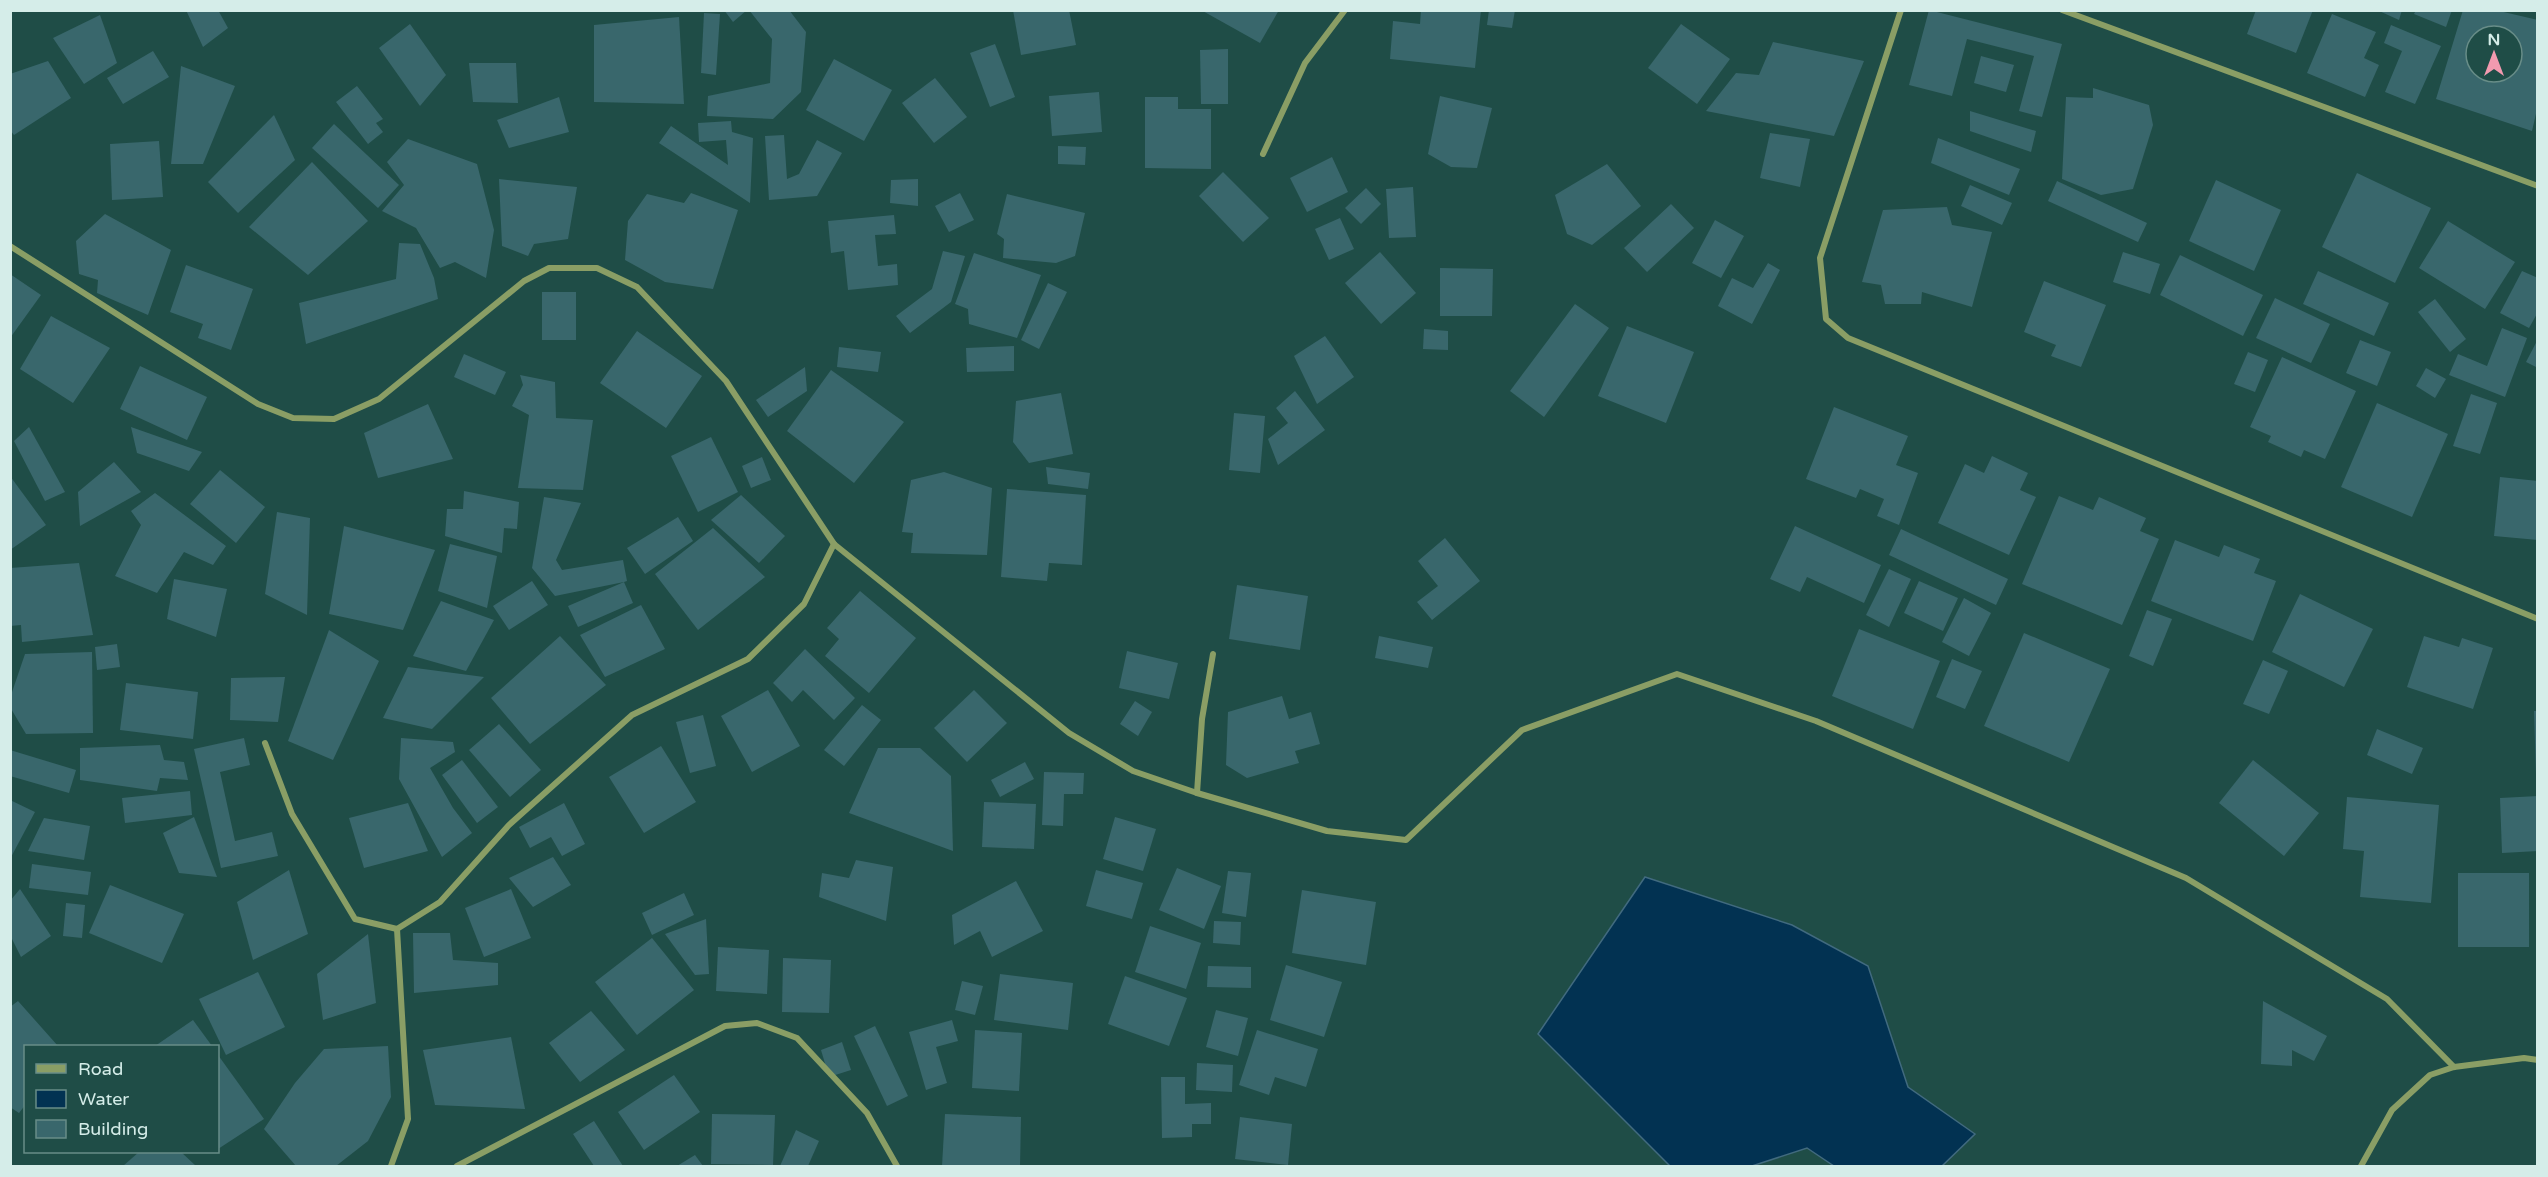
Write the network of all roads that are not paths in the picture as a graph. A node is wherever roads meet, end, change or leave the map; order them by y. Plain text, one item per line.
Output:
1 (1345, 10) edge
2 (1901, 10) edge
3 (2062, 10) edge
4 (1263, 154) dead end
5 (2538, 186) edge
6 (10, 246) edge
7 (834, 544) junction
8 (2538, 619) edge
9 (1213, 654) dead end
10 (265, 743) dead end
11 (1197, 793) junction
12 (397, 928) junction
13 (2538, 1060) edge
14 (2454, 1067) junction
15 (391, 1167) edge
16 (457, 1167) edge
17 (897, 1167) edge
18 (2361, 1167) edge

1 - 4 street
2 - 8 street
3 - 5 street
6 - 7 street
7 - 11 street
7 - 12 street
9 - 11 street
10 - 12 street
11 - 14 street
12 - 15 street
13 - 14 street
14 - 18 street
16 - 17 street

